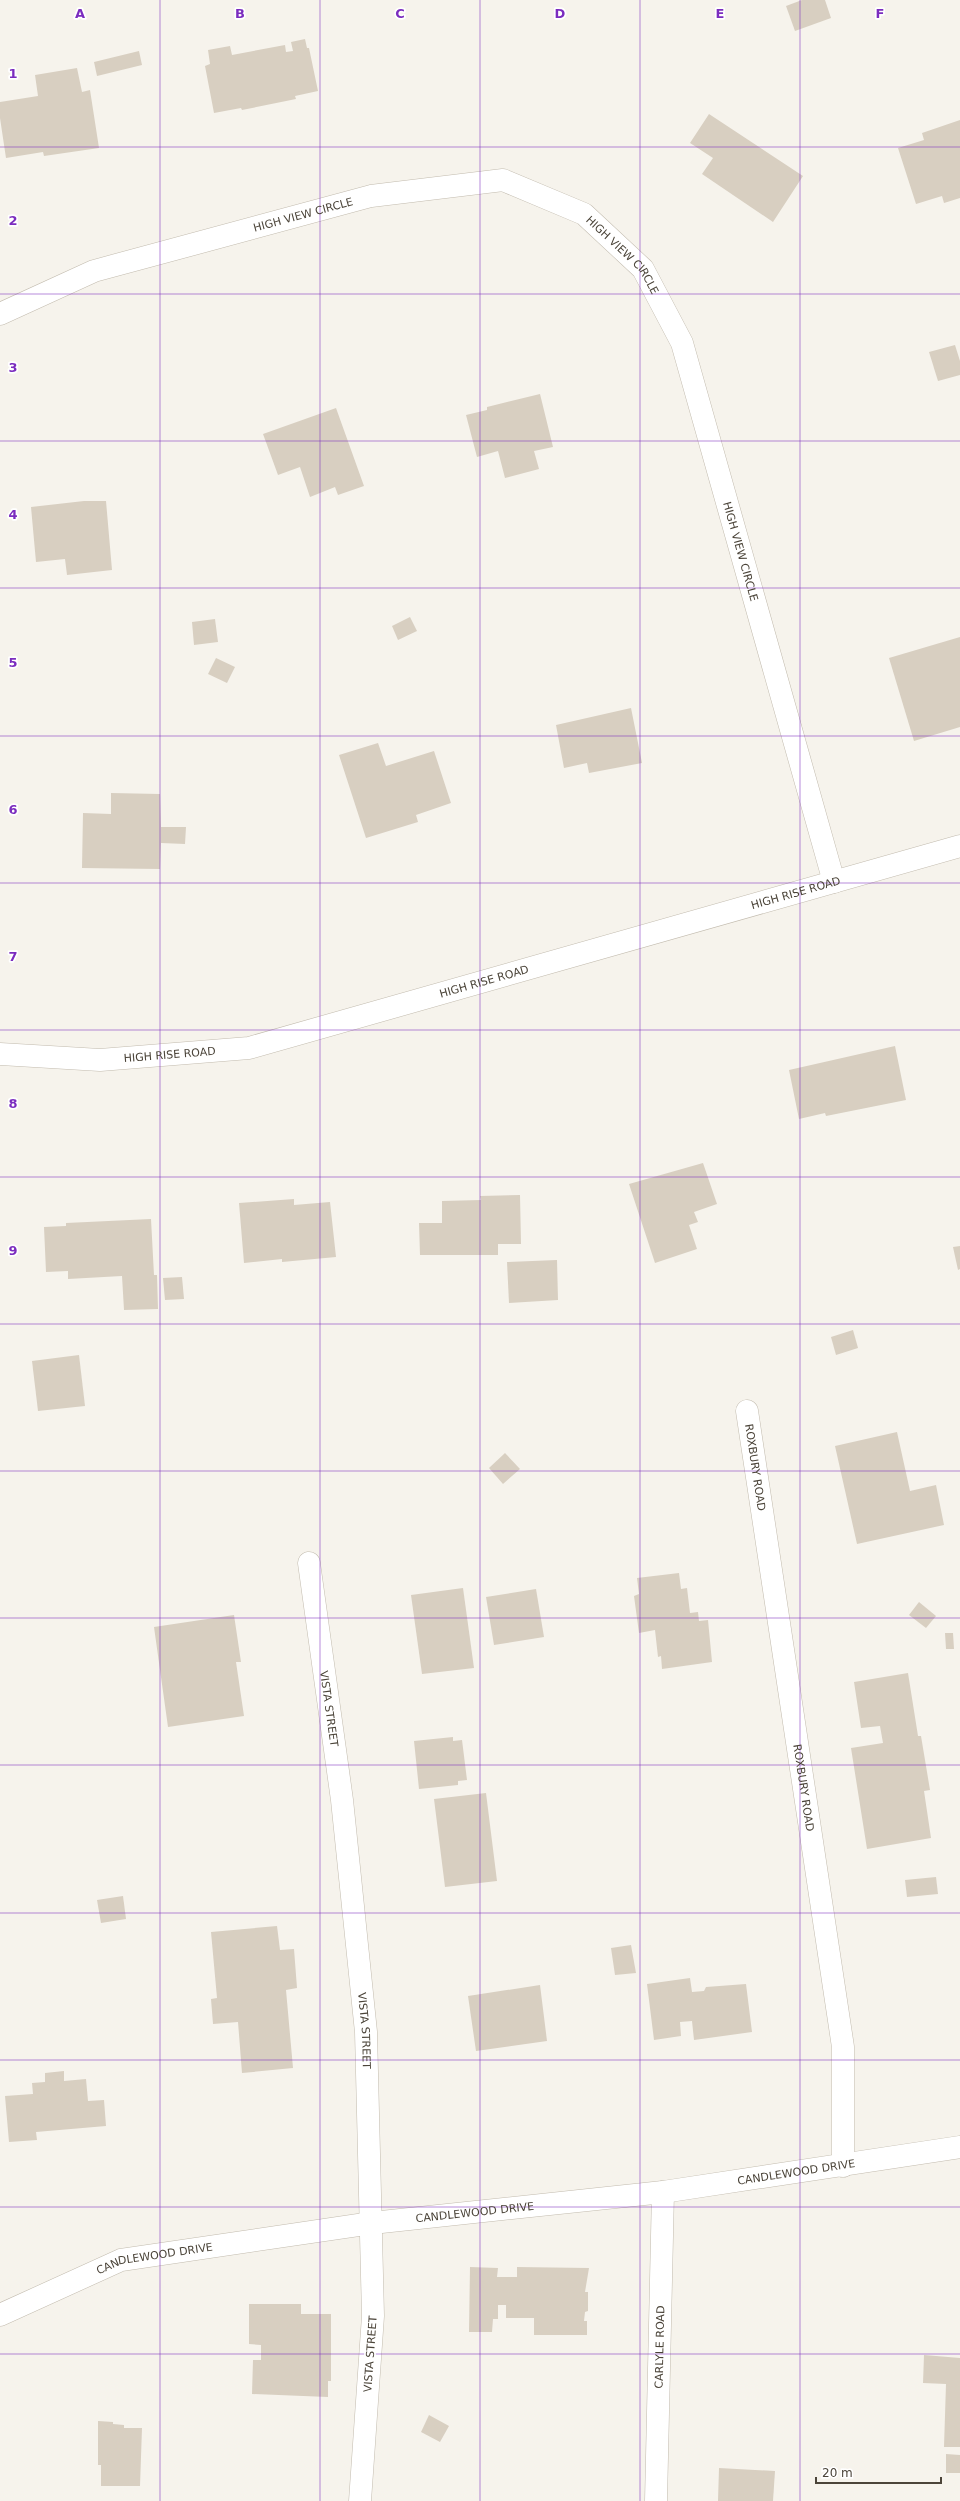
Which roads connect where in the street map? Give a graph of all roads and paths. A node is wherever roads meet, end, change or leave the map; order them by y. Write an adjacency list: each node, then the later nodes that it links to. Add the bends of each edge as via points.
1 (0, 314): 3 (street, HIGH VIEW CIRCLE, via 94,271 371,196 503,180 584,214 643,269 682,343)
2 (960, 846): 3 (street, HIGH RISE ROAD)
3 (834, 882): 4 (street, HIGH RISE ROAD, via 249,1048 100,1060)
4 (0, 1054)
5 (747, 1411): 8 (street, ROXBURY ROAD, via 843,2047)
6 (309, 1563): 10 (street, VISTA STREET, via 342,1800 365,2024)
7 (960, 2147): 8 (street, CANDLEWOOD DRIVE)
8 (843, 2166): 9 (street, CANDLEWOOD DRIVE)
9 (664, 2192): 10 (street, CANDLEWOOD DRIVE); 13 (street, CARLYLE ROAD)
10 (372, 2223): 11 (street, CANDLEWOOD DRIVE, via 121,2260); 12 (street, VISTA STREET, via 373,2316)
11 (0, 2315)
12 (360, 2501)
13 (656, 2501)

